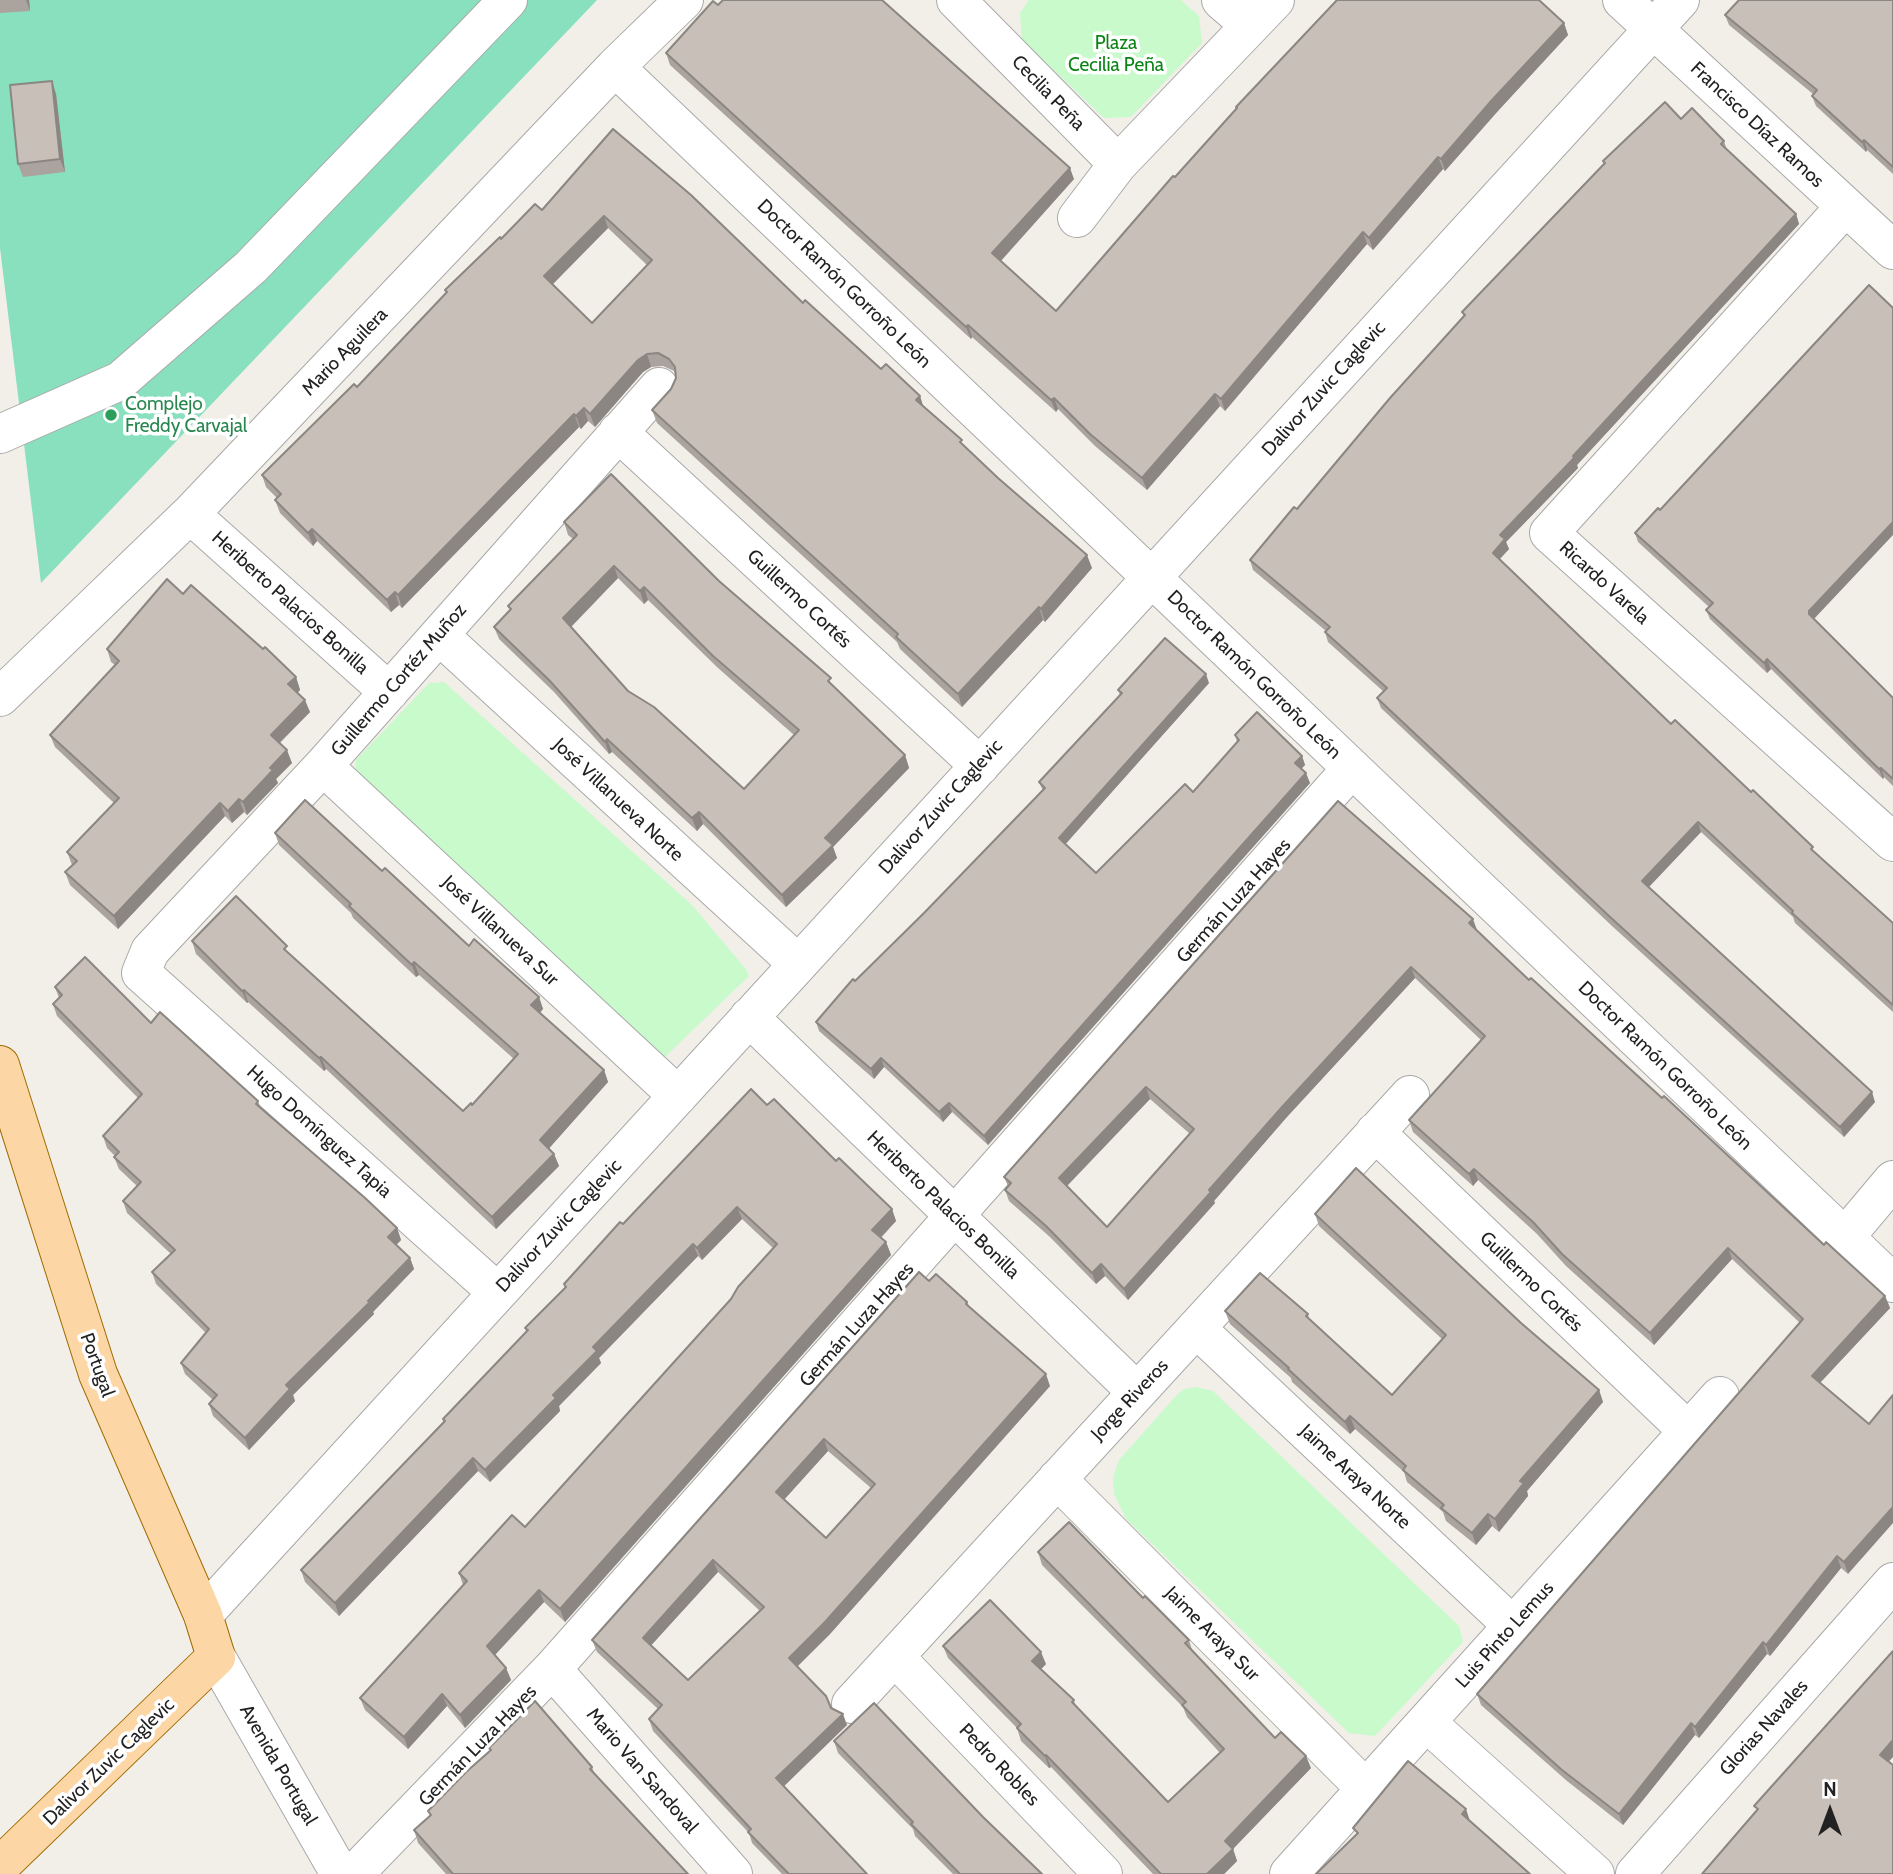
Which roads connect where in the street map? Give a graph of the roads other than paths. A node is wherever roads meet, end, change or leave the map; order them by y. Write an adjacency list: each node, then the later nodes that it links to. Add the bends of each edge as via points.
1 (508, 0): 16 (street, via 251,267 120,381)
2 (684, 0): 9 (street, Mario Aguilera)
3 (1221, 0): 7 (street)
4 (1622, 0): 8 (street, Francisco Díaz Ramos)
5 (1680, 0): 8 (street, Dalivor Zuvic Caglevic)
6 (977, 7): 10 (street, Cecilia Peña)
7 (1263, 13): 10 (street)
8 (1654, 29): 11 (street, Francisco Díaz Ramos); 18 (street, Dalivor Zuvic Caglevic)
9 (615, 67): 17 (street, Mario Aguilera); 18 (street, Doctor Ramón Gorroño León)
10 (1118, 164): 12 (street)
11 (1844, 207): 13 (street, Francisco Díaz Ramos); 25 (street, Ricardo Varela, via 1549,533)
12 (1077, 218)
13 (1893, 250)
14 (659, 387): 15 (street, Guillermo Cortéz Muñoz)
15 (618, 432): 19 (street, Guillermo Cortéz Muñoz); 23 (street, Guillermo Cortés)
16 (0, 434)
17 (190, 514): 20 (street, Heriberto Palacios Bonilla); 21 (street, Mario Aguilera)
18 (1152, 578): 23 (street, Dalivor Zuvic Caglevic); 24 (street, Doctor Ramón Gorroño León)
19 (439, 635): 20 (street, Guillermo Cortéz Muñoz); 26 (street, José Villanueva Norte)
20 (389, 692): 22 (street, Guillermo Cortéz Muñoz)
21 (0, 697)
22 (323, 766): 27 (street, Guillermo Cortéz Muñoz, via 150,951); 31 (street, José Villanueva Sur)
23 (980, 766): 26 (street, Dalivor Zuvic Caglevic)
24 (1352, 768): 34 (street, Germán Luza Hayes); 35 (street, Doctor Ramón Gorroño León)
25 (1893, 842)
26 (798, 964): 28 (street, Dalivor Zuvic Caglevic)
27 (141, 973): 37 (street, Hugo Domínguez Tapia)
28 (749, 1017): 31 (street, Dalivor Zuvic Caglevic); 34 (street, Heriberto Palacios Bonilla)
29 (0, 1065): 44 (main road, Portugal, via 98,1374)
30 (1410, 1095): 32 (street, Jorge Riveros)
31 (678, 1096): 37 (street, Dalivor Zuvic Caglevic)
32 (1375, 1132): 38 (street, Jorge Riveros); 41 (street, Guillermo Cortés)
33 (1893, 1180): 35 (street)
34 (954, 1216): 39 (street, Heriberto Palacios Bonilla); 48 (street, Germán Luza Hayes)
35 (1844, 1237): 36 (street, Doctor Ramón Gorroño León)
36 (1893, 1283)
37 (497, 1292): 44 (street, Dalivor Zuvic Caglevic)
38 (1196, 1328): 39 (street, Jorge Riveros); 45 (street, Jaime Araya Norte)
39 (1137, 1392): 42 (street, Jorge Riveros)
40 (1720, 1396): 41 (street, Luis Pinto Lemus)
41 (1688, 1431): 45 (street, Luis Pinto Lemus)
42 (1057, 1479): 47 (street, Jorge Riveros); 51 (street, Jaime Araya Sur)
43 (1893, 1582): 59 (street, Glorias Navales)
44 (203, 1615): 46 (main road, Portugal)
45 (1513, 1626): 50 (street, Luis Pinto Lemus)
46 (216, 1657): 52 (main road, Dalivor Zuvic Caglevic); 53 (street, Avenida Portugal)
47 (895, 1657): 49 (street, Jorge Riveros); 56 (street, Pedro Robles)
48 (552, 1669): 54 (street, Germán Luza Hayes); 55 (street, Mario Van Sandoval)
49 (851, 1704)
50 (1426, 1722): 51 (street, Luis Pinto Lemus); 58 (street)
51 (1366, 1789): 57 (street, Luis Pinto Lemus)
52 (0, 1866)
53 (340, 1874)
54 (354, 1874)
55 (733, 1874)
56 (1103, 1874)
57 (1289, 1874)
58 (1595, 1874)
59 (1635, 1874)

